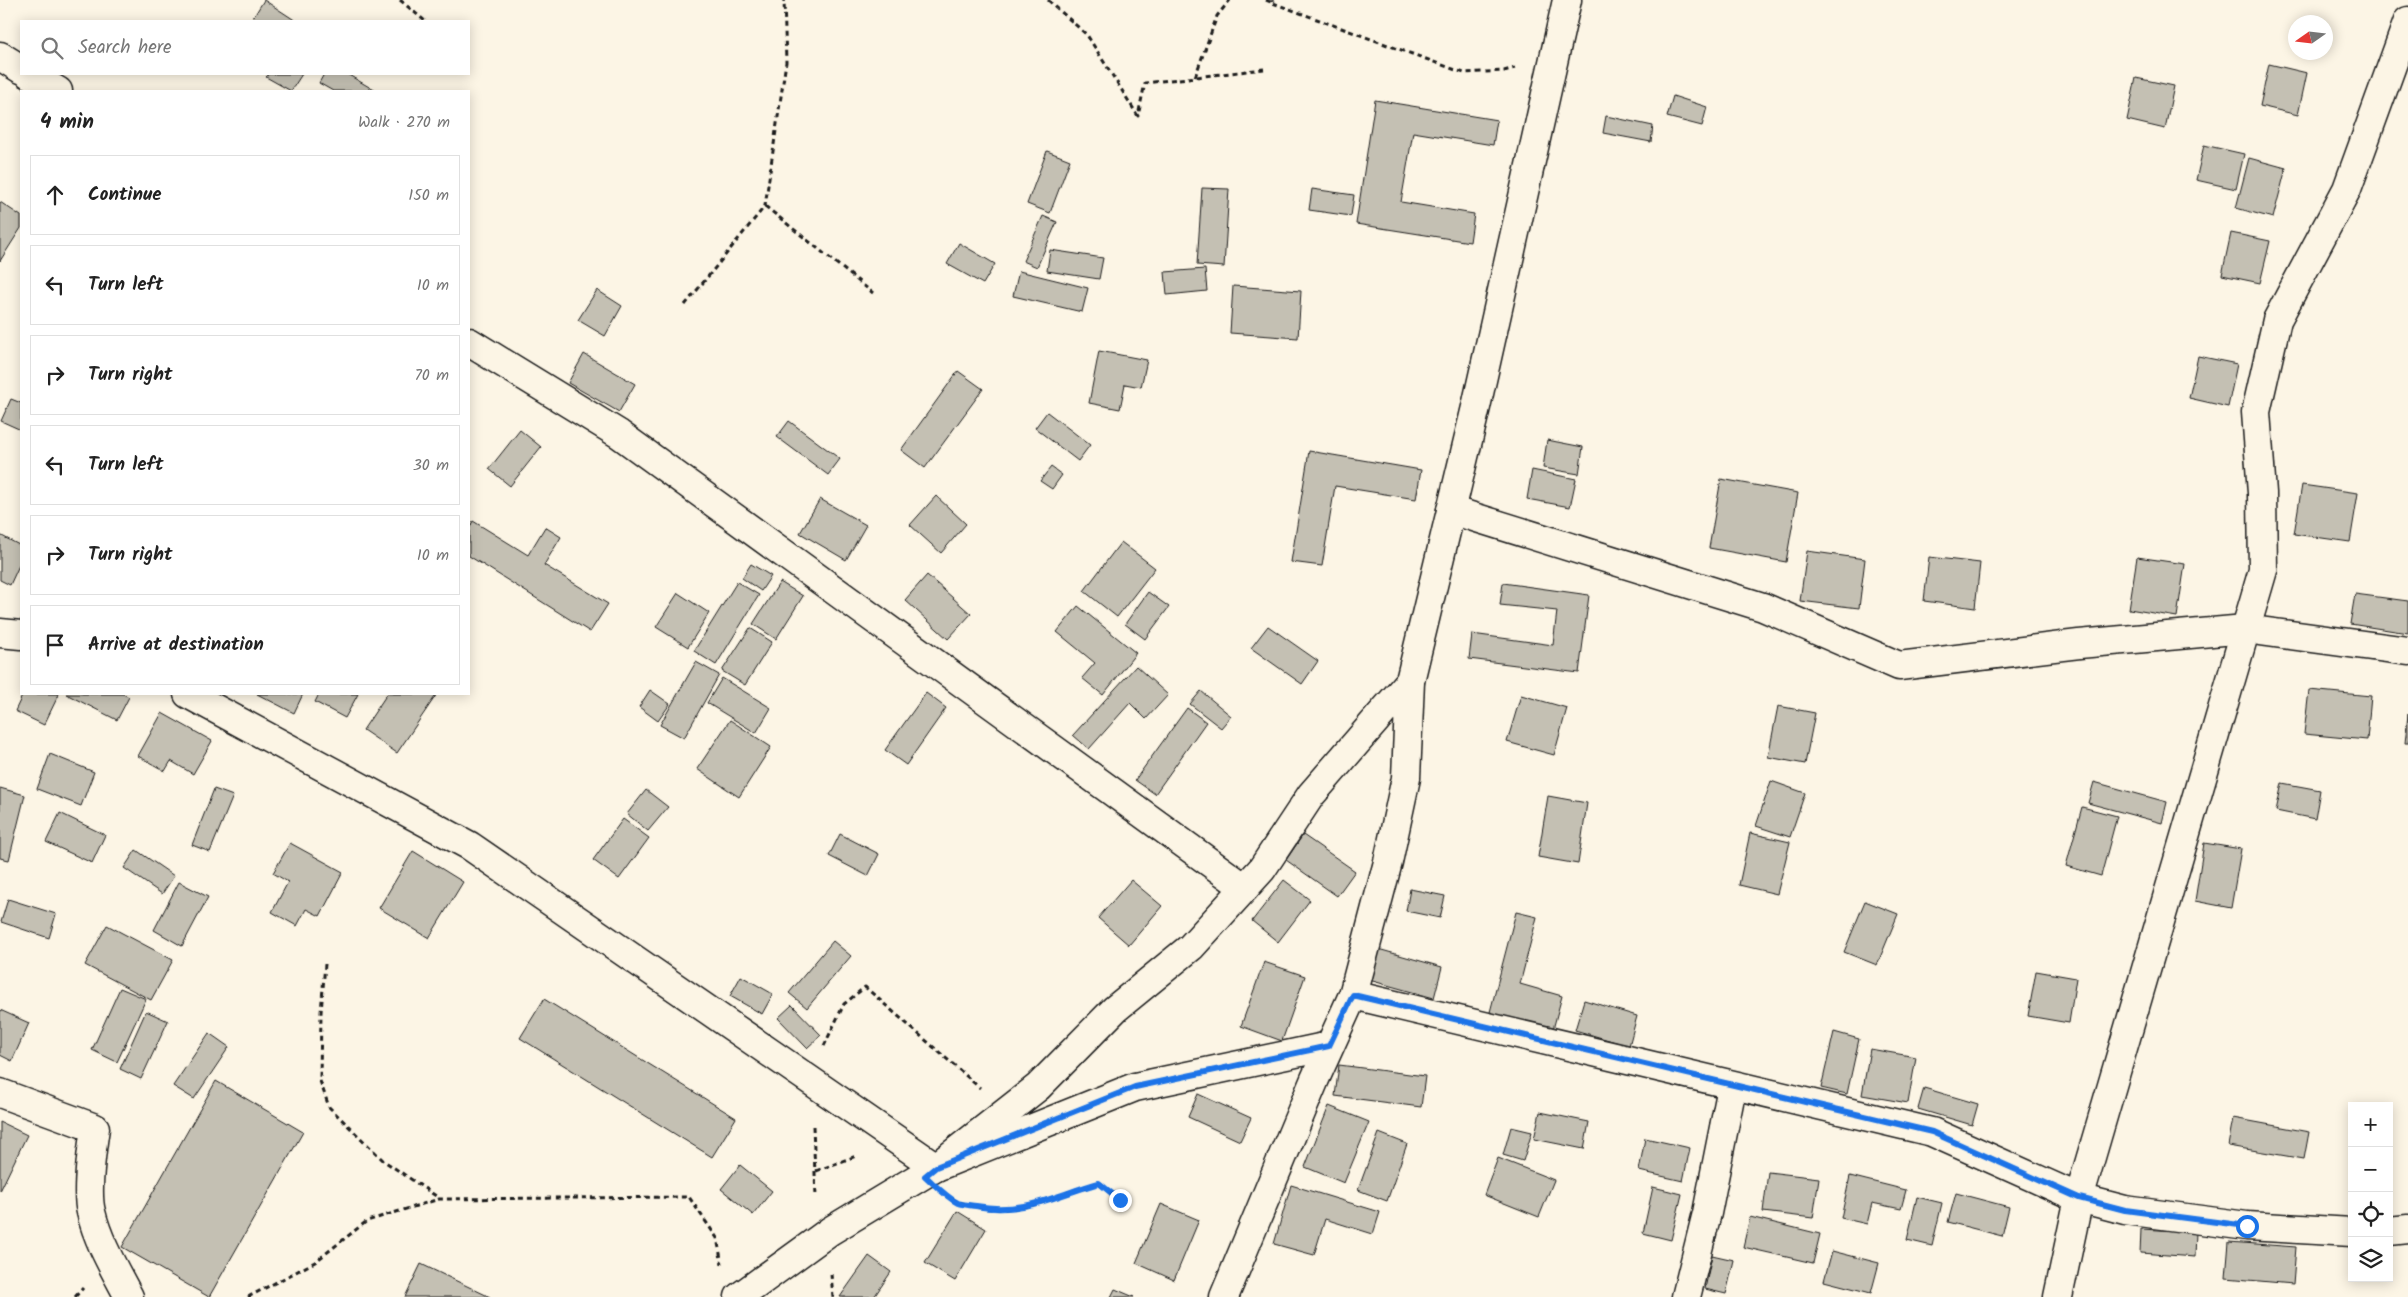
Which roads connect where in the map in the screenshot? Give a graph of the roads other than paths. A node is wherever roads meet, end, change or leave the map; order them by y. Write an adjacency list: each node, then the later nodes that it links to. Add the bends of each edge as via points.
1 (1567, 0): 10 (street)
2 (2404, 0): 3 (street)
3 (2408, 13)
4 (2408, 22): 11 (street, via 2347,190 2277,320 2256,412 2263,570)
5 (0, 56): 6 (street)
6 (20, 68)
7 (31, 75): 8 (street)
8 (56, 90)
9 (470, 343): 17 (street, via 619,434)
10 (1451, 510): 11 (street, via 1763,606 1899,666 2080,644); 15 (street)
11 (2245, 629): 14 (street); 23 (street)
12 (0, 633): 13 (street)
13 (20, 635)
14 (2408, 651)
15 (1410, 681): 17 (street, via 1310,795 1262,870); 18 (street, via 1406,778)
16 (190, 695): 22 (street, via 470,846)
17 (1245, 888): 22 (street, via 1191,947 1115,1009 1038,1086)
18 (1353, 995): 19 (street); 20 (street)
19 (1329, 1046): 22 (street, via 1135,1087); 29 (street)
20 (1732, 1087): 23 (street, via 1932,1132); 30 (street, via 1707,1213)
21 (0, 1093): 27 (street, via 94,1128 90,1211)
22 (931, 1172): 28 (street, via 830,1231)
23 (2079, 1198): 26 (street, via 2125,1210 2247,1226); 31 (street)
24 (2408, 1229): 25 (street)
25 (2393, 1231)
26 (2348, 1232)
27 (128, 1297)
28 (739, 1297)
29 (1224, 1297)
30 (1686, 1297)
31 (2058, 1297)

